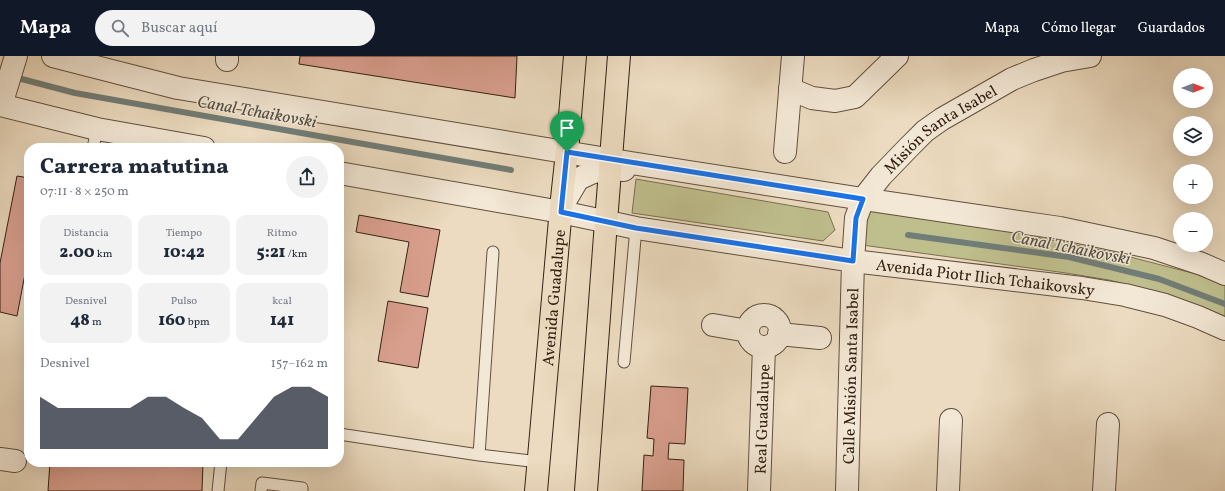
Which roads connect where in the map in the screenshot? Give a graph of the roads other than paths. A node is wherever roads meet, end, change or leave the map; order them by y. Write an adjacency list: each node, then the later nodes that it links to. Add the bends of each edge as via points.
1 (53, 56): 12 (street, via 178,88)
2 (574, 56): 12 (main road, Avenida Guadalupe)
3 (619, 56): 14 (main road)
4 (793, 56): 8 (street)
5 (897, 56): 8 (street, via 855,96 835,100 812,98)
6 (1090, 56): 16 (street, Misión Santa Isabel, via 1060,61 1012,79 942,119 908,148)
7 (15, 59): 9 (street)
8 (790, 89): 13 (street)
9 (2, 99): 10 (street)
10 (95, 138): 11 (street)
11 (150, 143)
12 (567, 152): 14 (street); 17 (main road, Avenida Guadalupe)
13 (785, 152)
14 (611, 164): 16 (street, via 683,171); 17 (street, via 578,179); 18 (main road)
15 (344, 174): 17 (street, Avenida Piotr Ilich Tchaikovsky)
16 (863, 199): 21 (street, Misión Santa Isabel, via 856,218); 22 (street, via 1060,228 1154,248)
17 (561, 210): 18 (street, Avenida Piotr Ilich Tchaikovsky); 33 (main road, Avenida Guadalupe)
18 (606, 222): 19 (street, Avenida Piotr Ilich Tchaikovsky); 39 (main road)
19 (636, 228): 21 (street, Avenida Piotr Ilich Tchaikovsky); 28 (lane)
20 (493, 252): 32 (lane)
21 (853, 261): 24 (street, Avenida Piotr Ilich Tchaikovsky, via 1125,295 1164,305); 41 (street, Calle Misión Santa Isabel)
22 (1225, 274)
23 (713, 325): 25 (street)
24 (1225, 329)
25 (748, 331): 27 (street, Real Guadalupe, via 751,341 759,346); 27 (street, Real Guadalupe, via 755,317 771,316 780,329)
26 (820, 338): 27 (street)
27 (772, 341): 40 (street, Real Guadalupe)
28 (624, 362)
29 (951, 420): 42 (street)
30 (1108, 424): 43 (street)
31 (344, 435): 32 (lane)
32 (479, 455): 33 (lane)
33 (539, 462): 38 (main road, Avenida Guadalupe)
34 (220, 467): 35 (lane)
35 (218, 491)
36 (261, 491): 37 (lane, via 262,483 302,488)
37 (302, 491)
38 (536, 491)
39 (586, 491)
40 (759, 491)
41 (847, 491)
42 (948, 491)
43 (1104, 491)

